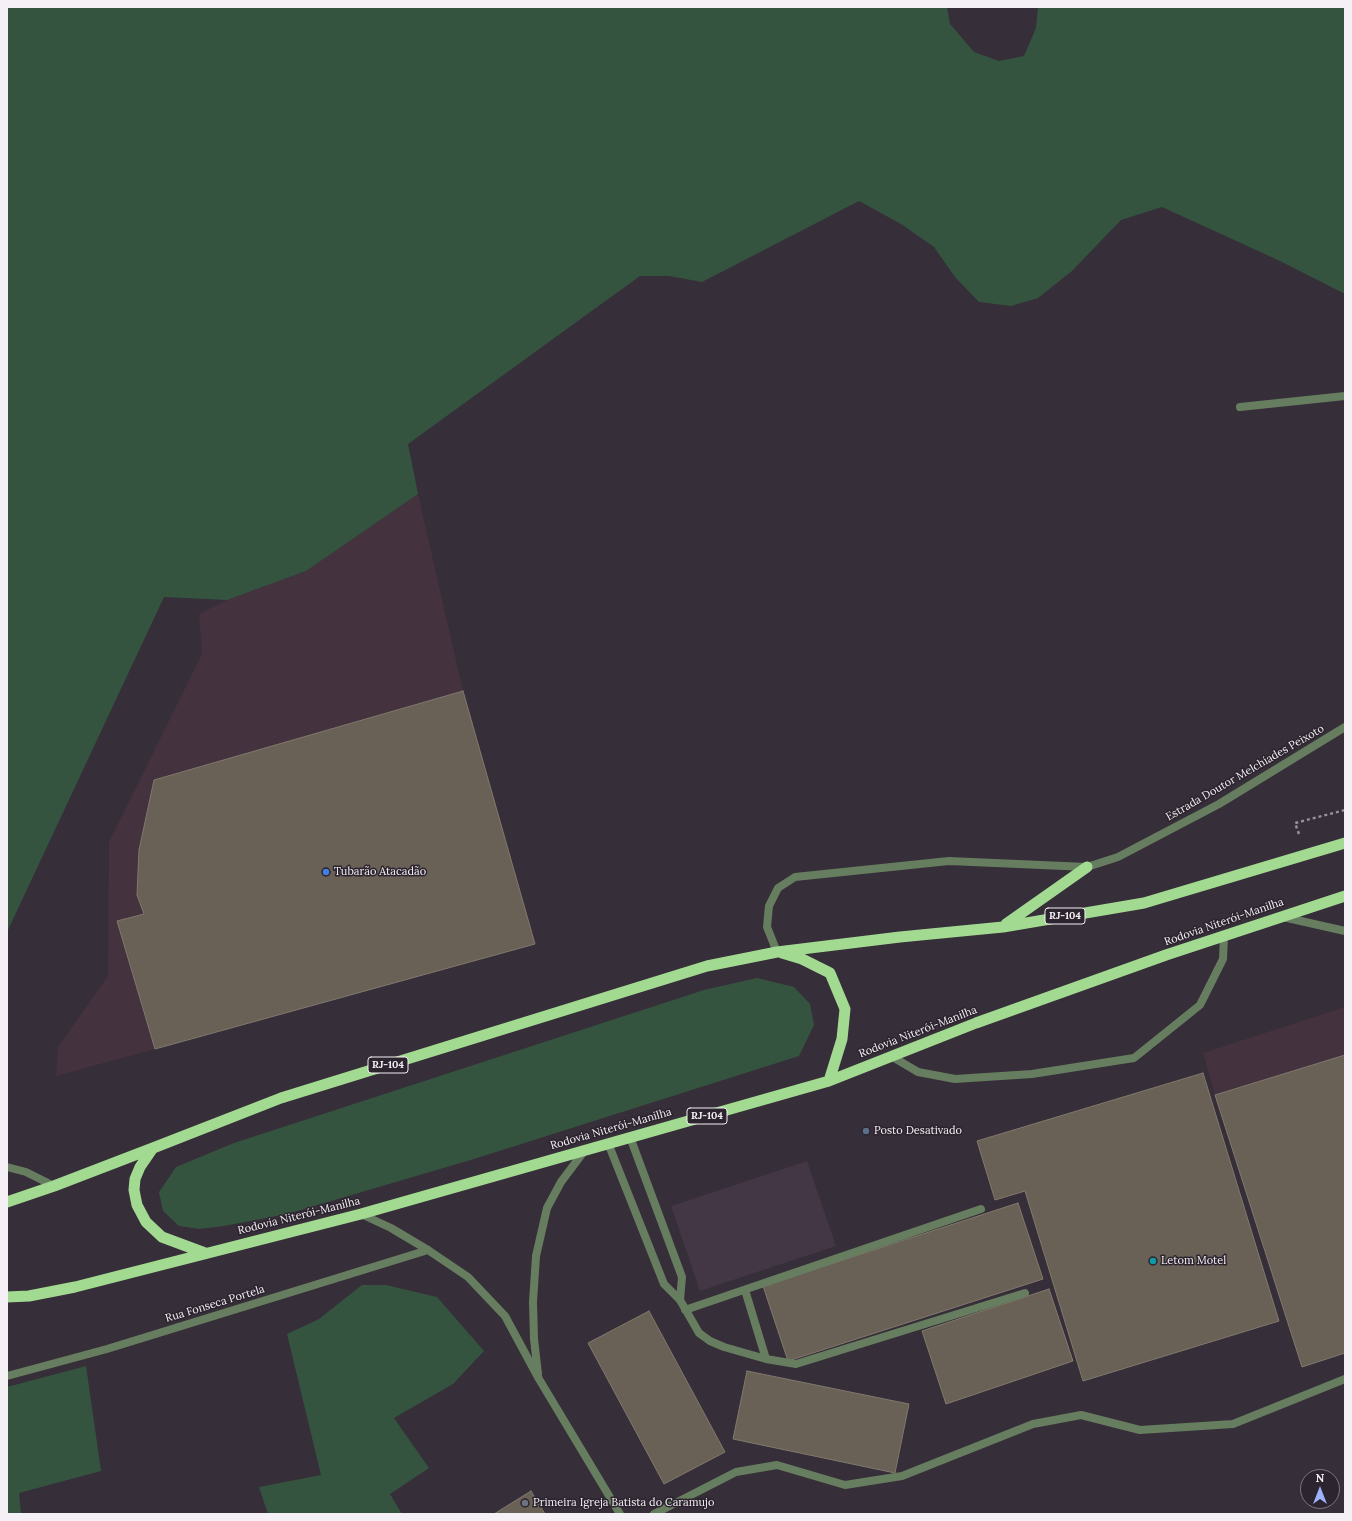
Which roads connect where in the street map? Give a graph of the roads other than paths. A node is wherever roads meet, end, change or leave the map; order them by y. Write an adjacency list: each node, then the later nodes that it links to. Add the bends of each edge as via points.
1 (1345, 396): 2 (street)
2 (1240, 407)
3 (1345, 727): 5 (street, Estrada Doutor Melchíades Peixoto, via 1219,804 1118,857)
4 (1345, 843): 8 (highway, RJ-104, via 1144,903)
5 (1087, 867): 8 (highway); 11 (street, Estrada Doutor Melchíades Peixoto, via 949,862 795,877 778,888 769,906 767,926)
6 (1345, 896): 7 (highway, Rodovia Niterói-Manilha / RJ-104)
7 (1282, 916): 9 (street); 10 (highway, Rodovia Niterói-Manilha / RJ-104)
8 (1003, 926): 11 (highway, RJ-104)
9 (1345, 931)
10 (1224, 936): 12 (highway, Rodovia Niterói-Manilha / RJ-104, via 976,1023); 12 (street, via 1223,958 1200,1005 1134,1058 1032,1074 956,1079 918,1072)
11 (777, 952): 13 (highway, via 802,959 830,973 845,1009 842,1039); 16 (highway, RJ-104, via 707,966 288,1095)
12 (891, 1056): 13 (highway, Rodovia Niterói-Manilha / RJ-104)
13 (829, 1081): 14 (highway, Rodovia Niterói-Manilha / RJ-104)
14 (630, 1137): 15 (highway, Rodovia Niterói-Manilha / RJ-104); 28 (street, via 682,1277)
15 (608, 1144): 17 (highway, Rodovia Niterói-Manilha / RJ-104); 28 (street, via 664,1284)
16 (153, 1148): 19 (highway, RJ-104); 24 (highway, via 135,1179 137,1205 146,1222 162,1238)
17 (585, 1150): 22 (highway, Rodovia Niterói-Manilha / RJ-104); 32 (street, via 561,1182 547,1208 536,1256 533,1302)
18 (7, 1167): 19 (street, via 26,1172)
19 (54, 1186): 20 (highway, RJ-104)
20 (7, 1202)
21 (981, 1208): 25 (street)
22 (361, 1214): 23 (street); 24 (highway, Rodovia Niterói-Manilha / RJ-104)
23 (428, 1250): 31 (street, Rua Fonseca Portela, via 107,1349); 32 (street, via 468,1277 505,1316)
24 (206, 1253): 27 (highway, Rodovia Niterói-Manilha / RJ-104, via 75,1287 29,1296)
25 (745, 1290): 29 (street); 30 (street)
26 (1025, 1293): 30 (street, via 796,1364)
27 (7, 1297)
28 (680, 1300): 29 (street)
29 (685, 1310): 30 (street, via 699,1332 710,1341)
30 (766, 1359)
31 (7, 1376)
32 (539, 1379): 34 (street)
33 (1345, 1379): 35 (street, via 1233,1424 1140,1430 1081,1415 1033,1424 902,1476 845,1485 777,1465 736,1472)
34 (620, 1514)
35 (654, 1514)

